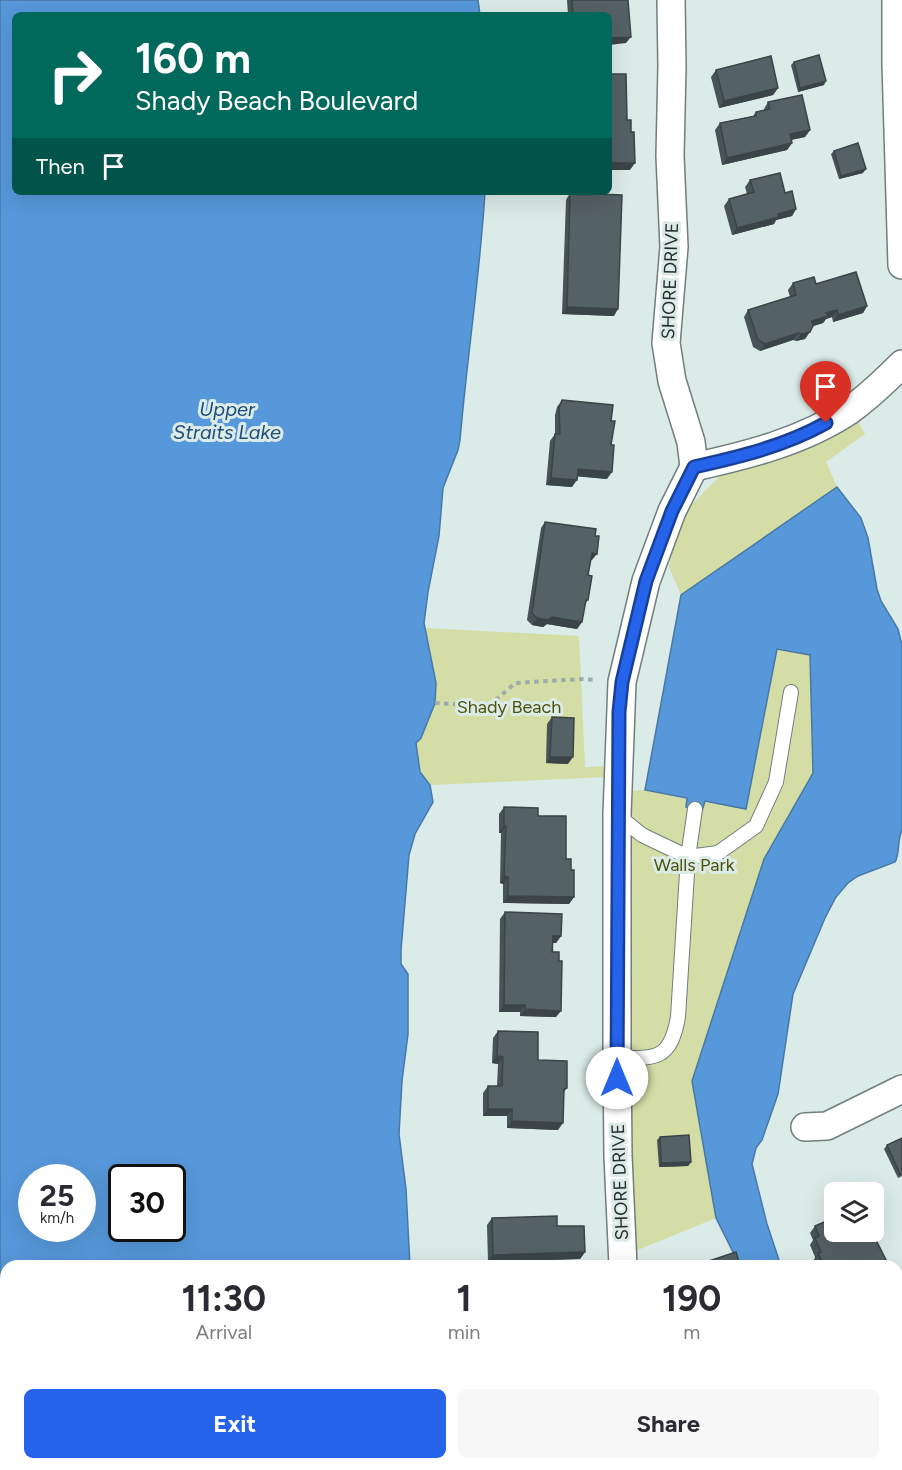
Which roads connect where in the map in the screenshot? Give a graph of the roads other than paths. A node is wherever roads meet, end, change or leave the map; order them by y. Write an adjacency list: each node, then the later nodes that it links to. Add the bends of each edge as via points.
1 (671, 0): 5 (street, SHORE DRIVE, via 674,247 666,343)
2 (896, 0): 3 (street)
3 (902, 265)
4 (902, 364): 5 (street, via 851,409 813,430 746,456)
5 (694, 467): 8 (street, SHORE DRIVE, via 672,511 646,581 622,682)
6 (791, 692): 9 (lane, via 776,782 756,826 718,853)
7 (695, 809): 9 (lane)
8 (617, 815): 9 (lane, via 642,835); 10 (street, SHORE DRIVE)
9 (688, 856): 10 (lane, via 675,1035 667,1049 652,1058)
10 (616, 1058): 13 (street, SHORE DRIVE)
11 (902, 1089): 12 (street, via 827,1126)
12 (806, 1127)
13 (623, 1260)

